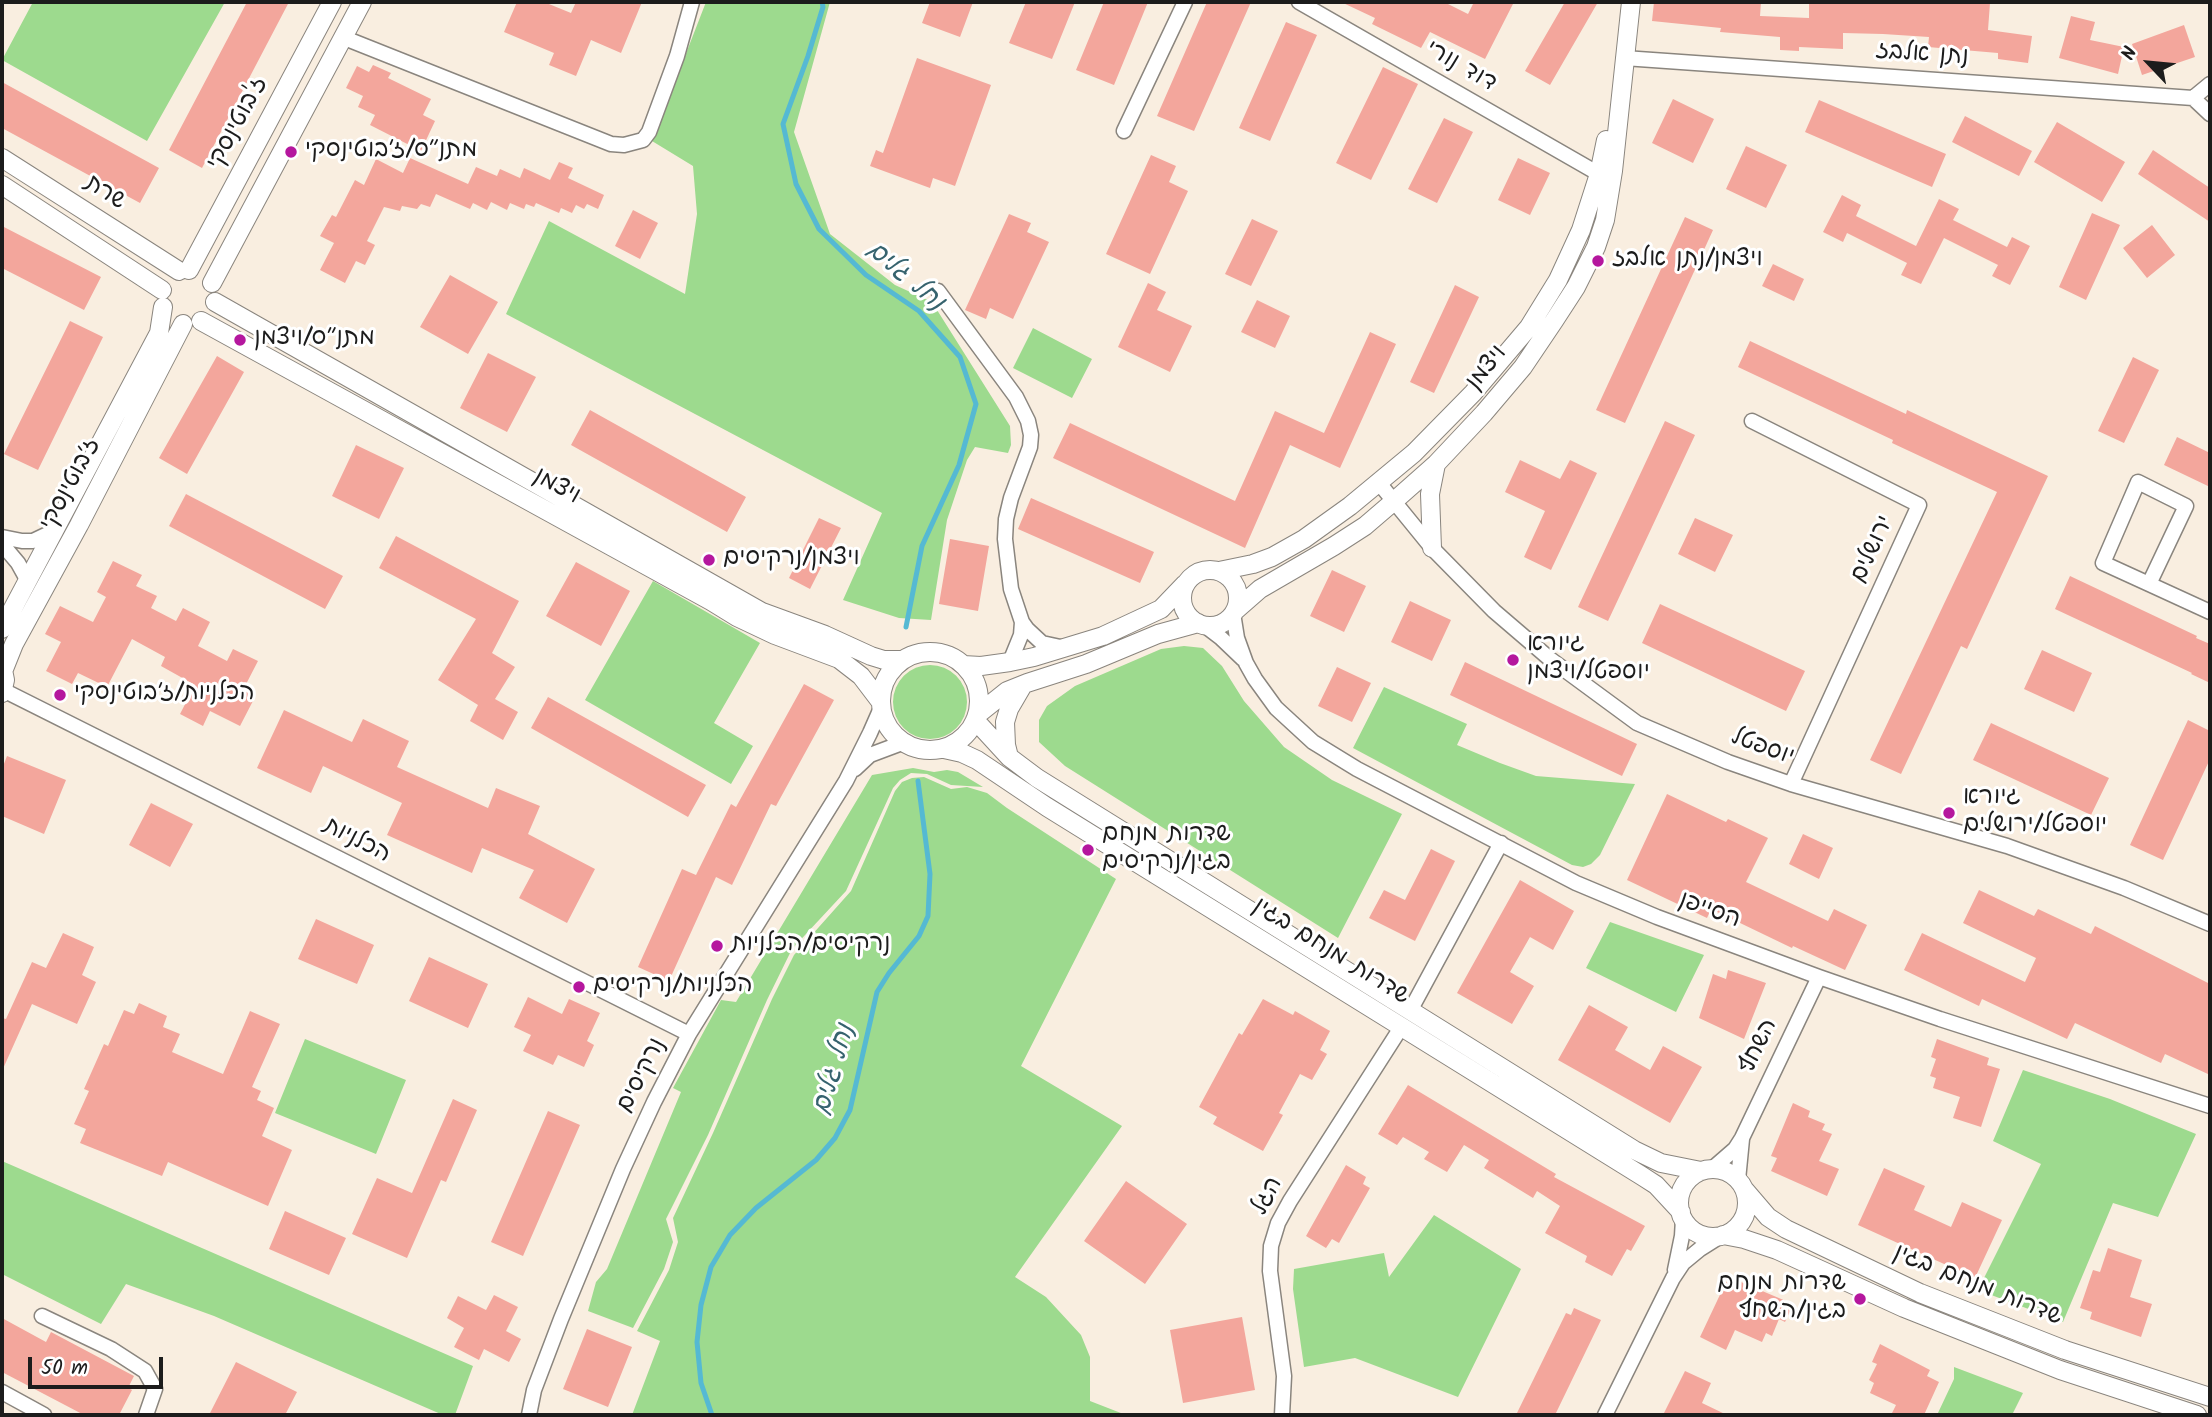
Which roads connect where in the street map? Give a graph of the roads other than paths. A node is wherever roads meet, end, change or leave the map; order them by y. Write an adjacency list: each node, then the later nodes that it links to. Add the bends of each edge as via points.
1 (332, 2): 16 (street, ז'בוטינסקי)
2 (362, 2): 7 (street)
3 (692, 2): 7 (street, via 649,132 643,140 624,145 611,144)
4 (1185, 2): 12 (street)
5 (1299, 2): 14 (street, דוד נורי)
6 (1631, 2): 8 (street, ויצמן)
7 (342, 37): 17 (street)
8 (1624, 58): 10 (street, נתן אלבז); 14 (street, ויצמן); 23 (street, ויצמן, via 1613,171 1596,247 1523,367)
9 (2210, 84): 10 (street)
10 (2193, 98): 11 (street)
11 (2210, 114)
12 (1124, 131)
13 (2, 158): 16 (street, שרת)
14 (1599, 174): 24 (street, ויצמן, via 1576,243 1529,327 1473,393)
15 (2, 186): 19 (street, שרת)
16 (184, 270): 17 (street, via 206,276); 19 (street, via 165,282)
17 (212, 283): 20 (street)
18 (938, 291): 36 (street, via 1016,397 1028,421 1030,447 1011,498 1005,538 1011,589)
19 (162, 299): 21 (street, via 168,315); 26 (street, ז׳בוטינסקי, via 159,333)
20 (215, 302): 21 (street, via 212,310); 40 (street, ויצמן, via 762,612 871,656)
21 (192, 323): 44 (street, ז׳בוטינסקי); 47 (street, ויצמן, via 737,617 839,659 861,676)
22 (1752, 421): 53 (street, ירושלים, via 1919,505)
23 (1436, 464): 25 (street, ויצמן); 29 (street, via 1430,494)
24 (1379, 483): 25 (street, יוספטל); 30 (street, ויצמן, via 1287,550)
25 (1393, 502): 29 (street, יוספטל); 34 (street, ויצמן)
26 (54, 531): 27 (street, via 33,541); 31 (street, ז׳בוטינסקי)
27 (2, 537)
28 (2, 544): 31 (street)
29 (1432, 548): 53 (street, יוספטל, via 1550,659 1637,723)
30 (1219, 571): 32 (street, via 1200,572); 34 (street, via 1236,587)
31 (28, 581): 38 (street, ז׳בוטינסקי)
32 (1185, 584): 37 (street, via 1182,603 1190,618); 39 (street, via 1148,617)
33 (2149, 584): 33 (street, via 2186,506 2138,482 2103,563); 35 (street)
34 (1234, 611): 37 (street, via 1224,623); 42 (street, הסייפן)
35 (2210, 612)
36 (1022, 622): 39 (street, via 1042,643); 41 (street)
37 (1201, 624): 42 (street, הסייפן); 45 (street, via 1158,634)
38 (2, 629)
39 (1065, 648): 41 (street)
40 (903, 660): 43 (street, via 934,652); 47 (street, via 883,685)
41 (1010, 662): 43 (street)
42 (1246, 663): 54 (street, הסייפן, via 1276,708 1313,742)
43 (964, 665): 48 (street, via 979,693)
44 (3, 667): 46 (street, ז׳בוטינסקי)
45 (1023, 684): 48 (street, via 1007,691); 51 (street, via 1005,722)
46 (3, 692): 58 (street, הכלניות)
47 (881, 705): 49 (street, via 891,732); 52 (street, נרקיסים)
48 (976, 718): 50 (street, via 963,738); 51 (street, שדרות מנחם בגין)
49 (902, 743): 50 (street, via 918,750); 52 (street, נרקיסים, via 870,755)
50 (944, 749): 57 (street, שדרות מנחם בגין, via 977,760 1047,807)
51 (1009, 757): 57 (street, שדרות מנחם בגין)
52 (846, 780): 58 (street, נרקיסים)
53 (1791, 784): 55 (street, יוספטל, via 2007,846)
54 (1501, 843): 56 (street, הסייפן, via 1576,883); 57 (street, הגל)
55 (2210, 924)
56 (1819, 977): 59 (street, הסייפן); 60 (street, השחף)
57 (1406, 1018): 61 (street, שדרות מנחם בגין, via 1634,1150 1661,1163); 63 (street, שדרות מנחם בגין, via 1656,1185); 72 (street, הגל, via 1278,1223 1270,1271 1284,1376)
58 (689, 1034): 71 (street, נרקיסים, via 618,1181 544,1361)
59 (2210, 1106)
60 (1742, 1138): 61 (street, השחף); 62 (street, השחף)
61 (1707, 1170): 62 (street, via 1724,1170); 63 (street, via 1684,1186)
62 (1741, 1184): 64 (street, via 1747,1207 1744,1217); 68 (street, שדרות מנחם בגין, via 1768,1217 1786,1229 1920,1293 2053,1345)
63 (1682, 1215): 64 (street, via 1698,1234); 65 (street)
64 (1721, 1236): 65 (street, via 1684,1263); 74 (street, שדרות מנחם בגין, via 1777,1250 1904,1308 2060,1370)
65 (1673, 1278): 73 (street)
66 (42, 1316): 70 (street, via 145,1371 155,1389)
67 (2, 1391): 69 (street)
68 (2210, 1397)
69 (44, 1415)
70 (146, 1415)
71 (529, 1415)
72 (1282, 1415)
73 (1605, 1415)
74 (2197, 1415)

